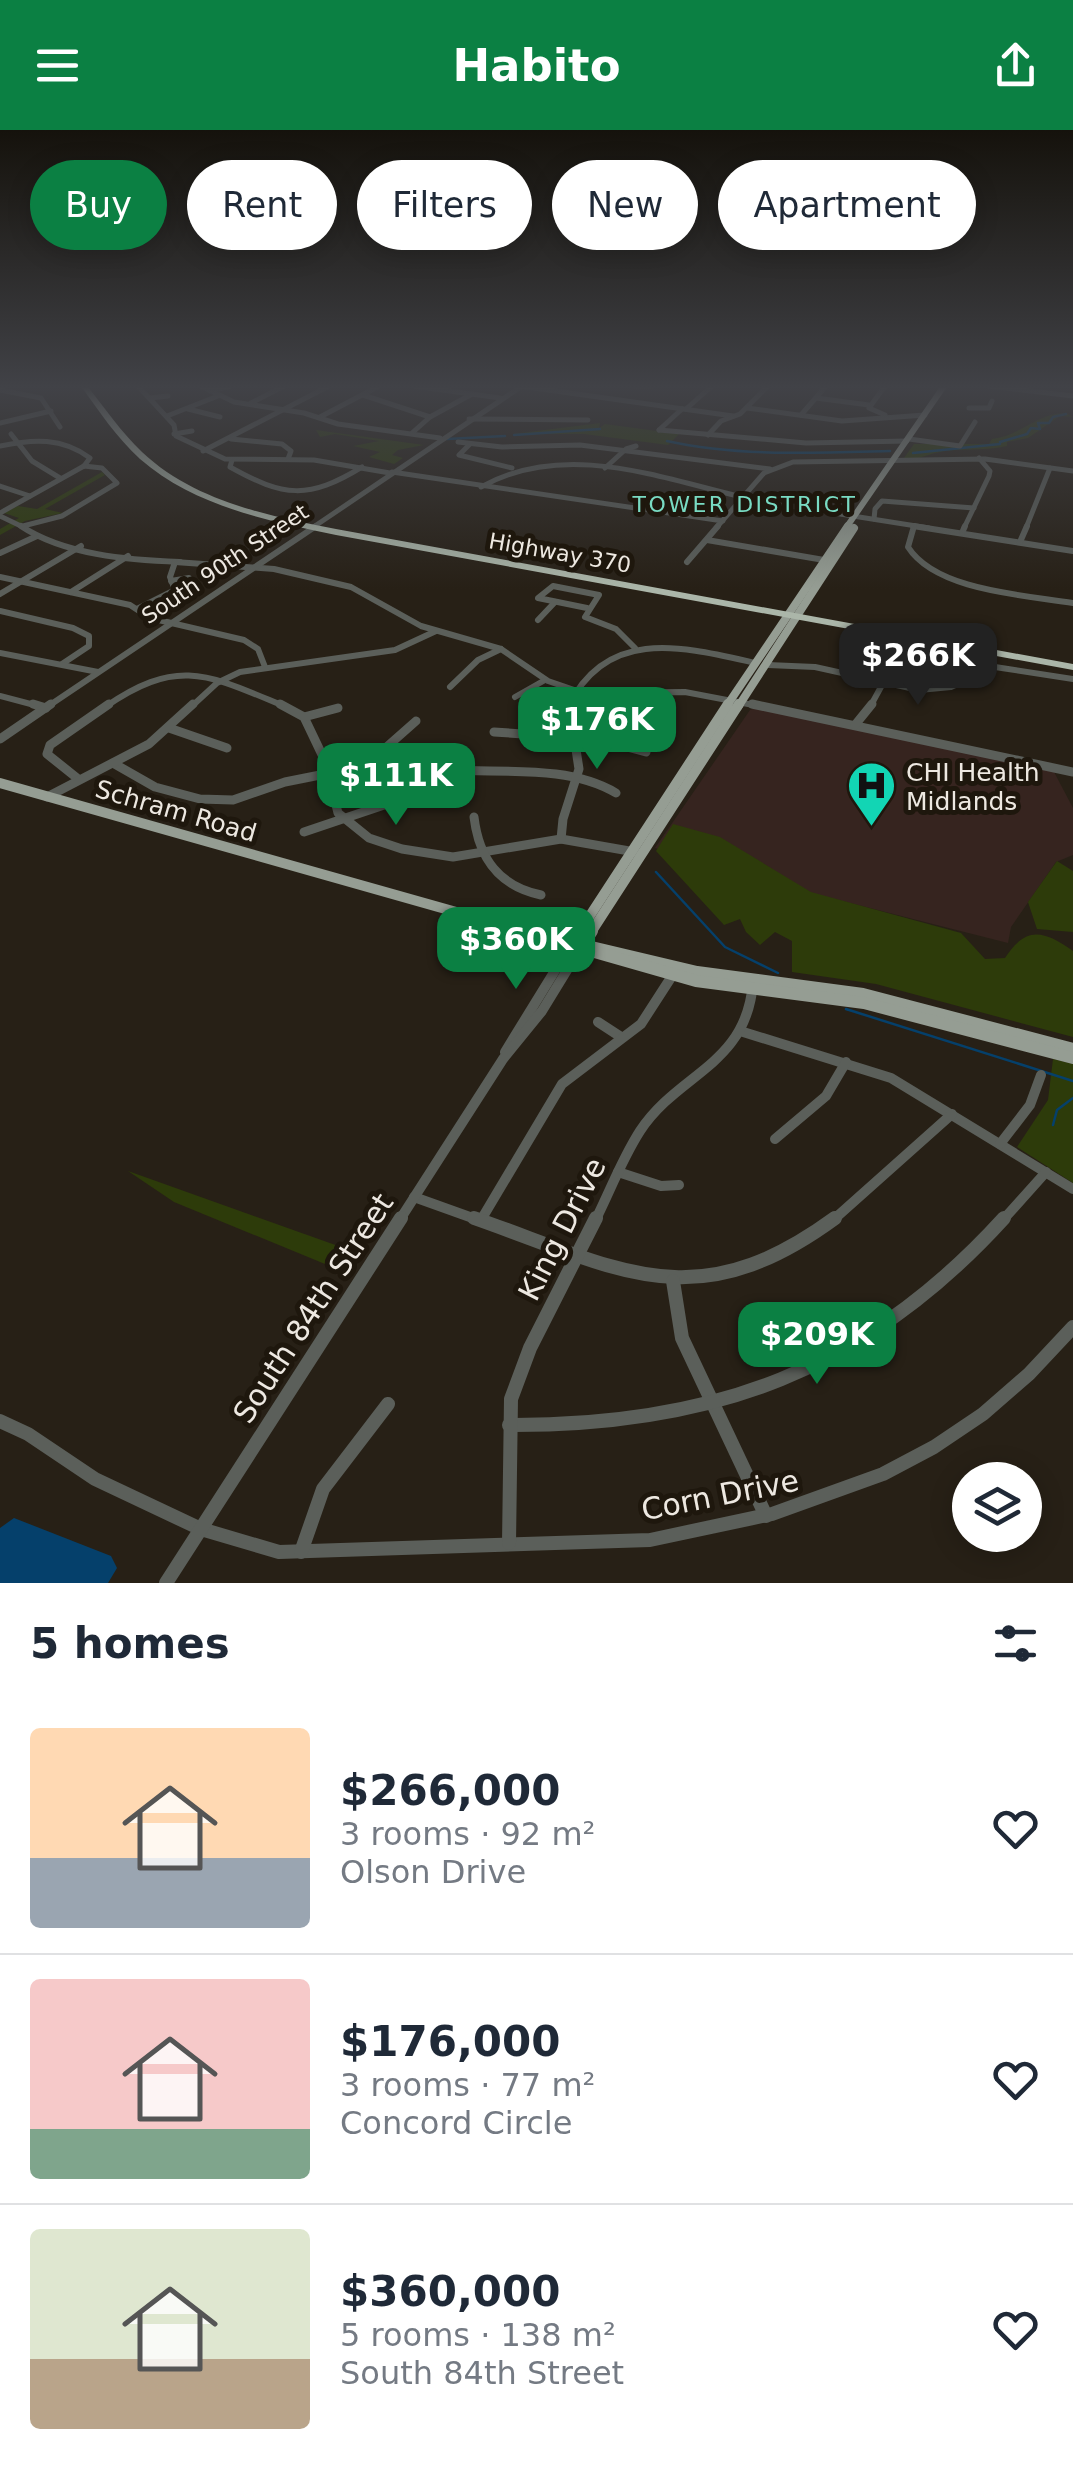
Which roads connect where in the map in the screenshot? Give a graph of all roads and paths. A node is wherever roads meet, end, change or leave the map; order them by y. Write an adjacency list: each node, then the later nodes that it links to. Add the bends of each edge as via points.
1 (27, 454): 28 (street)
2 (85, 454): 18 (street, via 90,458)
3 (143, 454): 41 (highway, via 222,502)
4 (153, 454): 41 (highway, Highway 370, via 227,497)
5 (211, 454): 14 (street)
6 (290, 454): 13 (street)
7 (418, 454): 27 (street, South 90th Street)
8 (460, 454): 23 (street)
9 (621, 454): 20 (street)
10 (647, 454): 24 (street)
11 (898, 454): 16 (main road)
12 (980, 458): 17 (street); 21 (street); 36 (street, via 990,471)
13 (288, 459): 14 (street); 15 (street)
14 (232, 460): 19 (street, via 230,467 261,484 316,495)
15 (314, 460): 19 (street); 22 (street)
16 (894, 460): 17 (street); 24 (street, via 808,461); 38 (main road)
17 (934, 460): 25 (street)
18 (84, 466): 28 (street); 42 (street, via 102,468 117,483 62,516)
19 (362, 467): 27 (street)
20 (606, 468): 23 (street, via 562,462); 32 (street)
21 (1050, 468): 26 (street); 47 (street)
22 (306, 469)
23 (512, 469): 30 (street)
24 (770, 469): 32 (street)
25 (938, 469)
26 (1073, 471)
27 (392, 472): 30 (street); 41 (street, South 90th Street)
28 (62, 478): 31 (street)
29 (0, 486): 31 (street)
30 (481, 487): 40 (street)
31 (30, 496): 37 (street)
32 (742, 498): 33 (street); 40 (street)
33 (764, 502): 34 (street); 35 (street)
34 (804, 506): 35 (street); 38 (street)
35 (791, 507): 38 (street)
36 (974, 508): 39 (street, via 885,501); 44 (street)
37 (0, 514): 42 (street)
38 (858, 517): 39 (street); 52 (main road); 67 (main road)
39 (874, 519): 43 (street)
40 (723, 521): 46 (street)
41 (313, 525): 55 (street, South 90th Street); 67 (highway, Highway 370); 67 (highway, Highway 370)
42 (24, 526): 45 (street)
43 (914, 526): 44 (street); 63 (street, via 909,550 935,572)
44 (962, 533): 47 (street)
45 (36, 536): 48 (street); 50 (street)
46 (707, 540): 52 (street); 54 (street)
47 (1020, 542): 49 (street)
48 (81, 546): 51 (street); 59 (street)
49 (1073, 551)
50 (0, 553)
51 (128, 556): 53 (street); 60 (street)
52 (824, 560): 67 (main road)
53 (175, 562): 55 (street); 58 (street)
54 (687, 562)
55 (252, 567): 69 (street, South 90th Street); 70 (street, via 355,588)
56 (0, 577): 59 (street)
57 (189, 578): 58 (street)
58 (172, 580): 65 (street, via 171,593)
59 (22, 582): 60 (street); 61 (street)
60 (70, 592): 65 (street)
61 (0, 594)
62 (555, 602): 64 (street); 64 (street, via 538,598 553,586 600,595); 68 (street)
63 (1073, 602)
64 (587, 608): 72 (street, via 585,617 616,629)
65 (137, 609): 69 (street)
66 (0, 611): 77 (street, via 90,636 90,646)
67 (795, 613): 71 (main road); 78 (highway, Highway 370); 78 (highway, Highway 370); 79 (main road)
68 (538, 620)
69 (171, 623): 81 (street, via 249,642); 82 (street, South 90th Street)
70 (436, 632): 73 (street); 81 (street, via 406,646)
71 (772, 639): 75 (main road); 79 (main road)
72 (635, 648): 75 (street, via 680,647); 90 (street, via 602,663)
73 (501, 649): 86 (street); 89 (street, via 475,662)
74 (0, 653): 77 (street)
75 (756, 662): 88 (main road, via 762,667); 93 (main road)
76 (894, 663): 87 (street)
77 (62, 664): 82 (street)
78 (1073, 664)
79 (768, 665): 87 (street, via 815,667); 88 (main road)
80 (162, 666): 83 (street)
81 (266, 667): 85 (street)
82 (98, 672): 95 (street, South 90th Street)
83 (168, 675): 85 (street); 110 (street, via 136,686 50,745 50,760)
84 (1073, 679): 87 (street, via 1000,667 936,689)
85 (220, 680): 97 (street); 100 (street)
86 (546, 680): 90 (street); 91 (street)
87 (883, 684): 99 (street)
88 (754, 686): 93 (main road)
89 (450, 687)
90 (578, 692): 93 (street); 103 (street, via 568,706)
91 (516, 697)
92 (5, 698): 94 (street); 95 (street)
93 (738, 698): 99 (street); 120 (main road, South 84th Street)
94 (0, 705)
95 (46, 708): 102 (street, South 90th Street)
96 (338, 708): 97 (street)
97 (304, 717): 109 (street)
98 (416, 721): 109 (street, via 374,761)
99 (859, 725): 107 (street)
100 (169, 728): 104 (street); 106 (street)
101 (494, 732): 103 (street)
102 (0, 739)
103 (574, 739): 105 (street, via 630,743); 111 (street)
104 (227, 748)
105 (646, 752)
106 (113, 763): 109 (street, via 155,787 215,801); 110 (street)
107 (1073, 769)
108 (452, 770): 111 (street)
109 (330, 775): 117 (street)
110 (76, 778): 114 (street)
111 (575, 779): 113 (street); 119 (street, via 562,810)
112 (0, 783): 114 (main road, Schram Road)
113 (616, 793)
114 (48, 797): 123 (main road, Schram Road)
115 (393, 802): 117 (street)
116 (474, 817): 121 (street)
117 (342, 818): 118 (street); 121 (street, via 402,850)
118 (304, 832)
119 (561, 838): 120 (street); 121 (street)
120 (637, 852): 123 (main road, South 84th Street)
121 (482, 854): 122 (street, via 503,881)
122 (540, 895)
123 (579, 945): 124 (main road, Schram Road); 125 (main road, Schram Road); 140 (street, South 84th Street, via 542,1011)
124 (672, 976): 125 (main road, Schram Road); 128 (street, via 645,1019)
125 (753, 984): 127 (street, King Drive, via 753,1005); 129 (main road, Schram Road, via 862,994); 130 (main road, Schram Road, via 848,999)
126 (598, 1022): 128 (street)
127 (740, 1031): 131 (street); 136 (street, King Drive, via 716,1064 652,1115)
128 (621, 1038): 141 (street, via 562,1084)
129 (1073, 1049)
130 (1073, 1058)
131 (846, 1062): 133 (street, via 891,1078); 134 (street, via 826,1096)
132 (1041, 1075): 135 (street, via 1030,1105)
133 (952, 1114): 135 (street); 143 (street, via 851,1208 802,1242 722,1275)
134 (775, 1138)
135 (1000, 1144): 137 (street)
136 (618, 1172): 138 (street); 142 (street, King Drive)
137 (1046, 1172): 139 (street); 145 (street, via 902,1316 804,1370)
138 (679, 1185)
139 (1073, 1189)
140 (414, 1197): 141 (street); 150 (street, South 84th Street)
141 (481, 1220): 142 (street)
142 (576, 1254): 143 (street); 148 (street, King Drive, via 520,1372)
143 (672, 1281): 145 (street, via 682,1338)
144 (1073, 1327): 149 (street, Corn Drive, via 1016,1388 949,1440 861,1487)
145 (712, 1401): 148 (street, via 602,1425); 149 (street)
146 (388, 1404): 152 (street, via 330,1474 307,1520)
147 (0, 1421): 150 (street, Corn Drive, via 95,1478)
148 (508, 1424): 151 (street, King Drive)
149 (766, 1516): 151 (street, Corn Drive, via 650,1540)
150 (201, 1529): 152 (street, Corn Drive, via 243,1544); 153 (street, South 84th Street)
151 (509, 1543): 152 (street, Corn Drive)
152 (301, 1552)
153 (166, 1583)

